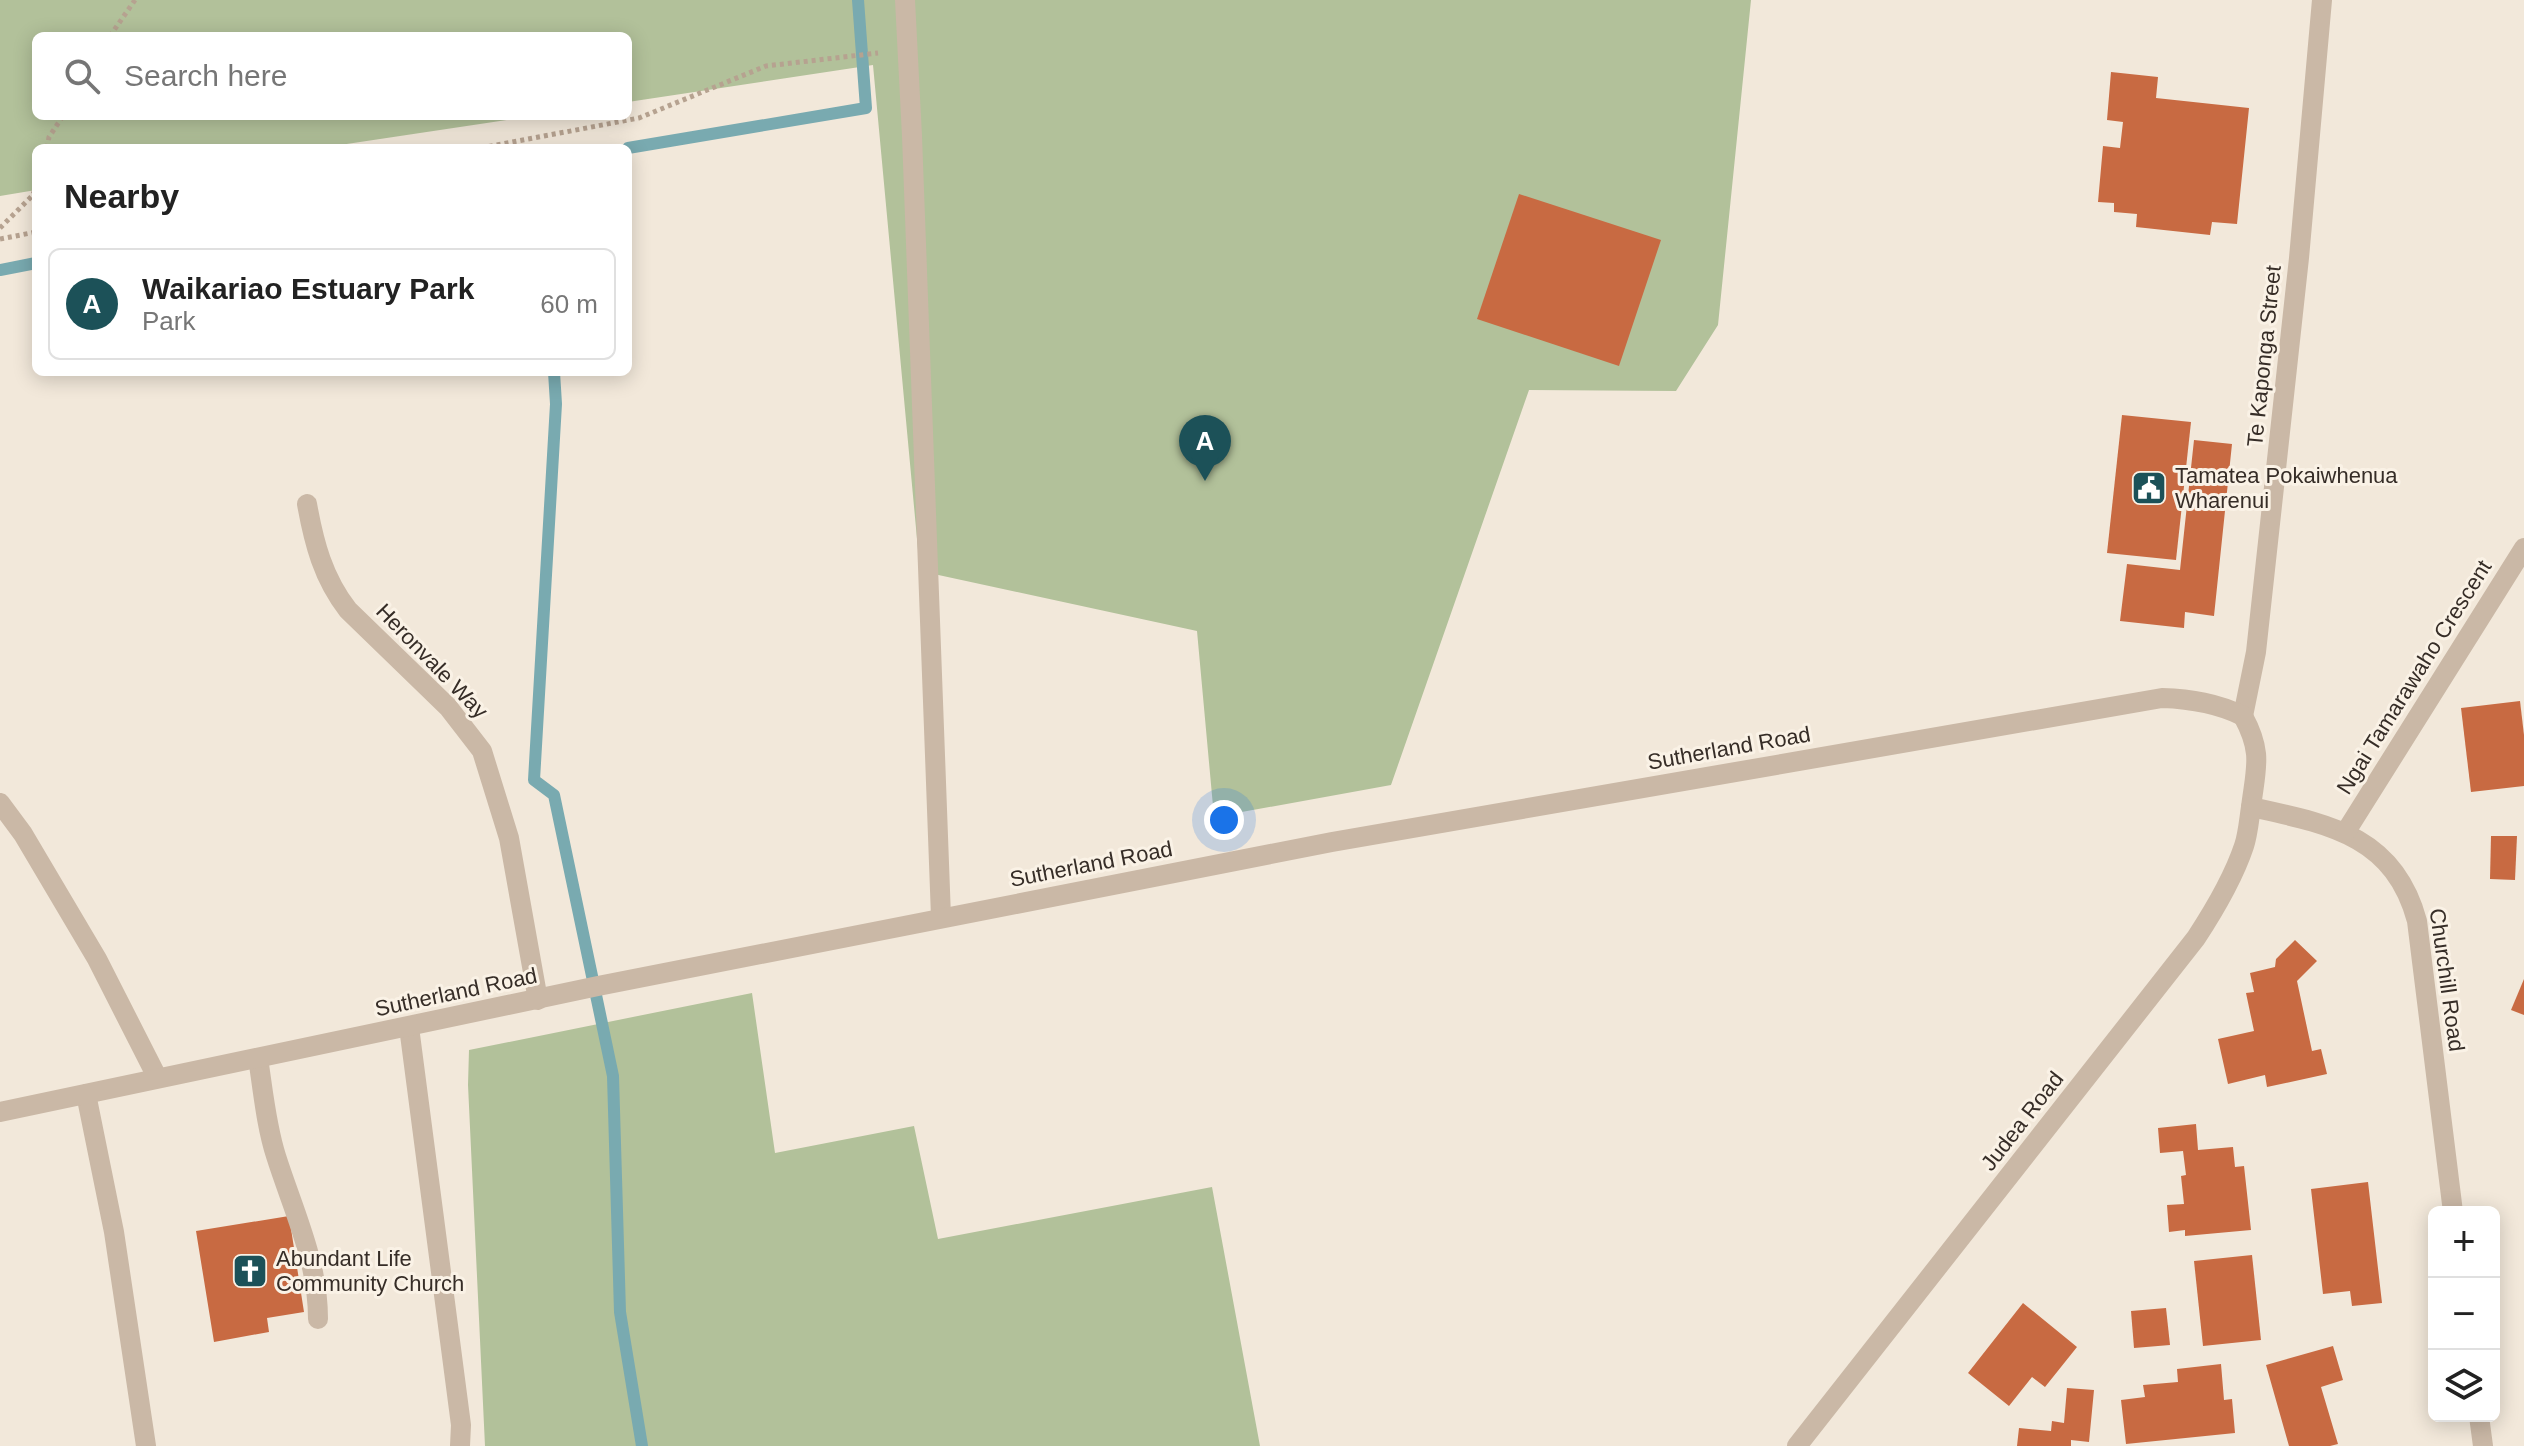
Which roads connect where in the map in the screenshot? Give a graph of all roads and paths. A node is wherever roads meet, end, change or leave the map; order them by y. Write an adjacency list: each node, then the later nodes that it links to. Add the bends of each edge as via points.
1 (135, 0): 4 (path)
2 (905, 0): 21 (street)
3 (2322, 0): 17 (street, Te Kaponga Street, via 2258,637)
4 (113, 32)
5 (840, 57): 6 (path, via 766,66)
6 (632, 119)
7 (60, 120): 9 (path)
8 (628, 120): 10 (path)
9 (48, 144)
10 (502, 144)
11 (32, 196): 12 (path)
12 (0, 228)
13 (32, 233): 14 (path)
14 (0, 239)
15 (307, 504): 22 (street, Heronvale Way, via 334,592 448,707 482,751 509,838)
16 (2524, 548): 20 (street, Ngai Tamarawaho Crescent)
17 (2243, 716): 19 (street, via 2257,753); 21 (street, Sutherland Road, via 2203,702 2162,698 1332,842)
18 (0, 803): 25 (street, via 97,959)
19 (2251, 807): 20 (street, Churchill Road); 33 (street, Judea Road, via 2245,843 2232,874 2196,938)
20 (2345, 833): 28 (street, Churchill Road, via 2386,859 2411,900)
21 (941, 917): 22 (street, Sutherland Road)
22 (538, 1000): 23 (street, Sutherland Road)
23 (409, 1027): 24 (street, Sutherland Road); 32 (street)
24 (258, 1058): 25 (street, Sutherland Road); 29 (street, via 273,1145 308,1245)
25 (157, 1077): 26 (street, Sutherland Road)
26 (86, 1094): 27 (street, Sutherland Road); 31 (street, via 114,1232)
27 (0, 1112)
28 (2452, 1206)
29 (318, 1319)
30 (2480, 1422): 34 (street)
31 (146, 1446)
32 (460, 1446)
33 (1797, 1446)
34 (2483, 1446)

